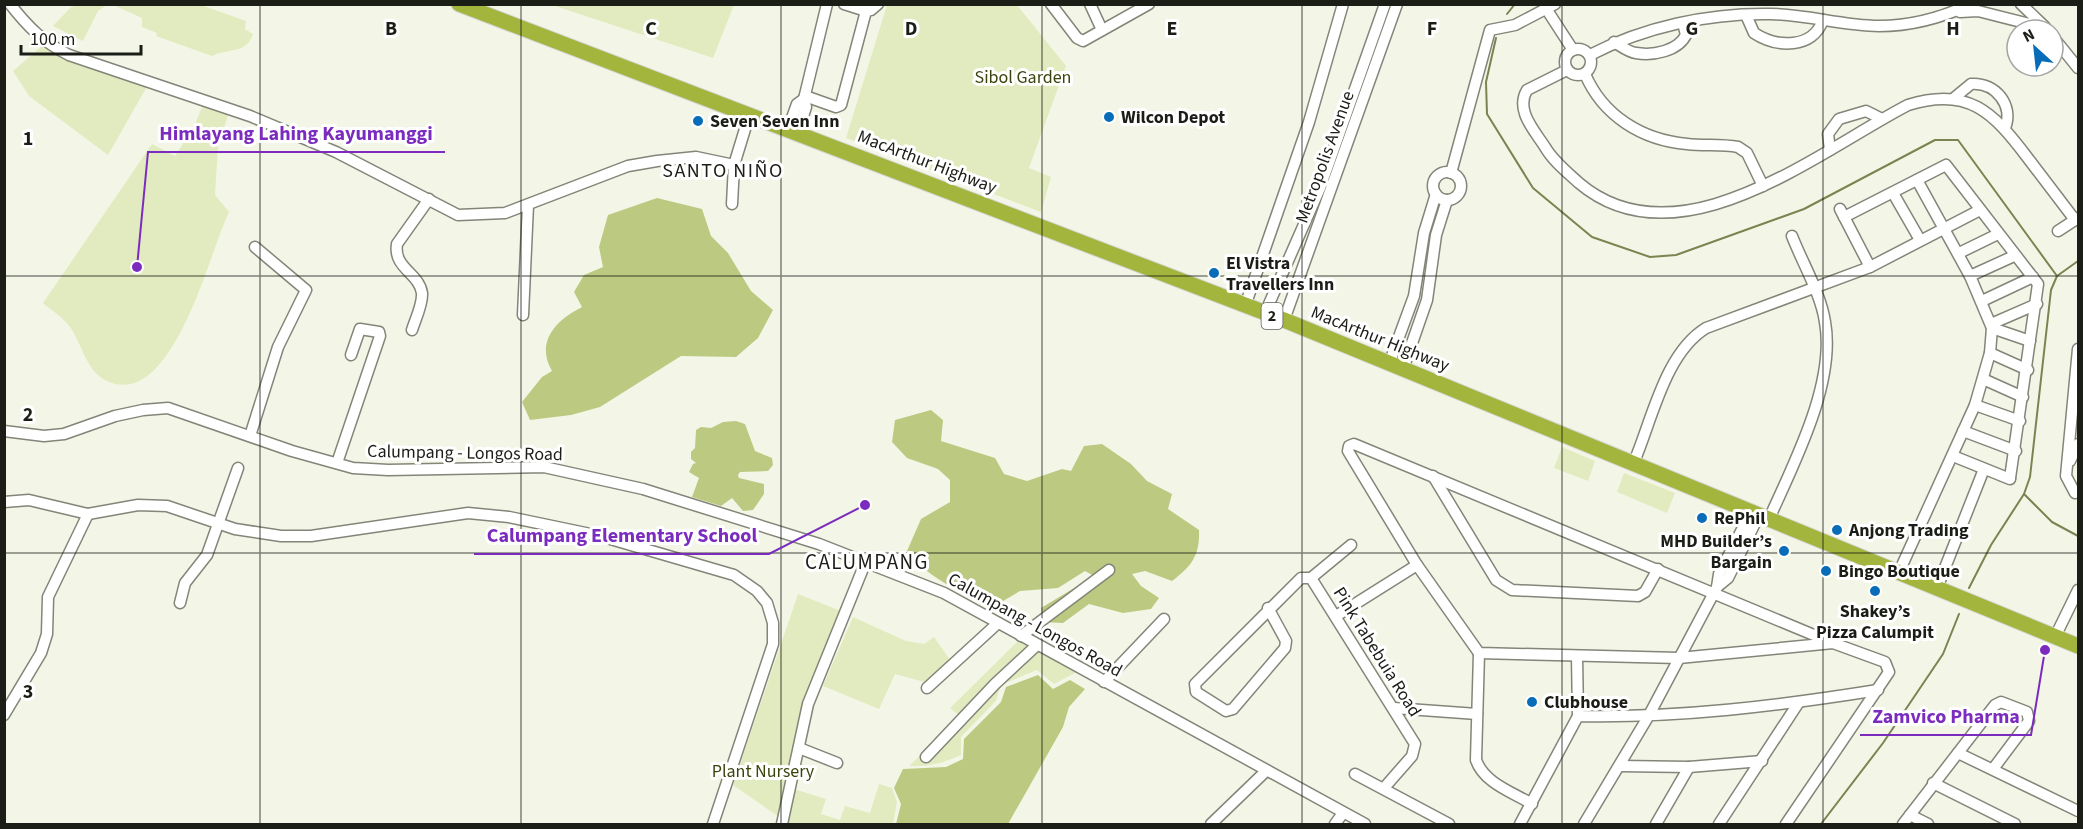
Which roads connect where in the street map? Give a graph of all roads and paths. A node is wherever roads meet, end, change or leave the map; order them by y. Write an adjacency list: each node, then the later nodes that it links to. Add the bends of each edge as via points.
1 (10, 4): 45 (street, via 47,44 69,55 250,116 336,152)
2 (459, 4): 34 (highway, MacArthur Highway / 2)
3 (827, 4): 32 (street)
4 (844, 4): 16 (street)
5 (878, 4): 16 (street)
6 (1051, 4): 24 (street, via 1079,41)
7 (1090, 4): 24 (street)
8 (1125, 4): 18 (street)
9 (1149, 4): 18 (street)
10 (1343, 4): 68 (street, via 1309,122 1262,260)
11 (1385, 4): 63 (street, Metropolis Avenue, via 1320,188)
12 (1397, 4): 65 (street, Metropolis Avenue)
13 (1971, 4): 17 (street)
14 (2021, 4): 21 (street)
15 (1551, 7): 26 (street); 40 (street, via 1515,25 1490,30)
16 (866, 10): 32 (street, via 843,102 836,107)
17 (1954, 12): 20 (street, via 1978,11); 22 (street, via 1909,24 1877,26)
18 (1131, 15): 24 (street)
19 (1746, 15): 22 (street); 22 (street, via 1754,33 1779,44 1809,39); 23 (street)
20 (2005, 18)
21 (2035, 18)
22 (1823, 20)
23 (1683, 23): 25 (street); 25 (street, via 1683,41 1661,52 1635,53)
24 (1102, 30)
25 (1614, 42): 28 (street)
26 (1573, 50): 28 (street, via 1581,49); 30 (street, via 1565,61)
27 (2065, 51): 29 (street)
28 (1590, 55): 31 (street, via 1592,66)
29 (2079, 68)
30 (1567, 70): 31 (street, via 1574,75); 42 (street, via 1527,90 1523,111 1548,152 1589,191 1616,204 1658,212 1725,202)
31 (1585, 74): 42 (street, via 1594,94 1610,113 1638,131 1663,141 1738,147 1747,153)
32 (804, 98): 37 (street, via 806,108)
33 (1954, 98): 35 (street, via 1920,101); 36 (street, via 1980,107); 36 (street, via 1971,84 1989,87 2008,109)
34 (749, 116): 37 (highway, MacArthur Highway / 2); 39 (street)
35 (1882, 118): 38 (street); 38 (street, via 1866,111 1839,119 1828,134)
36 (2006, 128): 50 (street)
37 (793, 131): 68 (highway, MacArthur Highway / 2)
38 (1830, 150): 42 (street)
39 (734, 165): 47 (street); 48 (street, via 696,157 657,160 619,170)
40 (1451, 173): 44 (street, via 1437,176 1433,184); 46 (street, via 1459,179 1461,188 1457,196)
41 (1917, 180): 43 (street); 49 (street, via 1946,165); 51 (street)
42 (1764, 186)
43 (1893, 193): 55 (street); 59 (street, via 1842,213)
44 (1436, 194): 46 (street); 64 (street, via 1424,233)
45 (429, 199): 48 (street, via 458,215 495,215); 74 (street, via 396,252 399,262 422,290)
46 (1447, 200): 66 (street, via 1436,235)
47 (732, 204)
48 (528, 205): 71 (street)
49 (1980, 210): 51 (street); 53 (street)
50 (2077, 219): 52 (street)
51 (1945, 227): 55 (street); 57 (street)
52 (2058, 231)
53 (1998, 234): 57 (street); 58 (street)
54 (1792, 236): 62 (street)
55 (1920, 240): 59 (street)
56 (255, 247): 88 (street, via 306,290 278,347)
57 (1959, 253): 60 (street)
58 (2014, 256): 60 (street); 61 (street)
59 (1870, 267): 62 (street)
60 (1970, 276): 67 (street)
61 (2033, 277): 67 (street); 69 (street, via 2039,288)
62 (1814, 290): 92 (street, via 1706,328 1694,336 1675,359); 101 (street, via 1825,320 1826,371)
63 (1273, 295): 65 (street); 70 (street, Metropolis Avenue)
64 (1414, 296): 66 (street); 79 (street)
65 (1291, 300): 72 (street, Metropolis Avenue)
66 (1427, 300): 79 (street)
67 (1983, 301): 73 (street)
68 (1242, 304): 70 (highway, MacArthur Highway / 2)
69 (2037, 304): 73 (street); 75 (street)
70 (1265, 313): 72 (highway, MacArthur Highway / 2)
71 (524, 315)
72 (1284, 320): 79 (highway, MacArthur Highway / 2)
73 (1991, 326): 75 (street); 77 (street)
74 (412, 330)
75 (2030, 341): 80 (street)
76 (2079, 349): 83 (street)
77 (1990, 353): 80 (street); 81 (street)
78 (351, 355): 93 (street, via 360,329 379,332)
79 (1396, 366): 92 (highway, MacArthur Highway / 2)
80 (2028, 370): 82 (street)
81 (1983, 379): 82 (street); 84 (street)
82 (2023, 396): 85 (street)
83 (2076, 404): 94 (street)
84 (1975, 405): 85 (street); 87 (street)
85 (2020, 421): 90 (street)
86 (4, 431): 88 (street, Calumpang - Longos Road, via 64,434 115,416 168,408)
87 (1963, 431): 90 (street); 91 (street)
88 (250, 436): 93 (street, Calumpang - Longos Road)
89 (2079, 444): 94 (street)
90 (2016, 451): 96 (street, via 2010,479)
91 (1953, 456): 96 (street); 108 (street)
92 (1634, 462): 101 (highway, MacArthur Highway / 2)
93 (337, 463): 104 (street, Calumpang - Longos Road, via 388,470 544,467 574,472 643,489)
94 (2067, 467): 98 (street, via 2066,476)
95 (238, 468): 102 (street)
96 (1984, 469): 110 (street)
97 (1432, 476): 105 (street, via 1354,444 1349,446 1348,451); 106 (street); 106 (street, via 1496,580 1512,590 1638,596 1645,592)
98 (2075, 493)
99 (4, 502): 100 (street, via 29,500)
100 (88, 514): 102 (street, via 138,505 167,506); 132 (street, via 48,597 47,634 41,653)
101 (1760, 516): 108 (highway, MacArthur Highway / 2); 111 (street, via 1728,578)
102 (219, 523): 113 (street, via 207,555 185,583); 151 (street, via 269,534 311,536 468,513 509,517 600,536 734,575 767,603 773,622 773,644)
103 (1351, 545): 109 (street)
104 (866, 561): 117 (street, Calumpang - Longos Road, via 944,593); 135 (street, via 808,704)
105 (1418, 565): 115 (street); 123 (street)
106 (1658, 569): 111 (street)
107 (1109, 570): 118 (street)
108 (1899, 572): 110 (highway, MacArthur Highway / 2)
109 (1311, 578): 114 (street, Pink Tabebuia Road, via 1301,578); 115 (street, Pink Tabebuia Road)
110 (1937, 588): 119 (highway, MacArthur Highway / 2)
111 (1716, 589): 120 (street); 125 (street)
112 (2079, 590): 119 (street)
113 (180, 603)
114 (1268, 608): 114 (street, Pink Tabebuia Road, via 1286,640 1285,648 1233,709 1226,711 1196,692 1195,684)
115 (1336, 616): 130 (street, Pink Tabebuia Road)
116 (1164, 619): 126 (street)
117 (998, 622): 118 (street, Calumpang - Longos Road); 127 (street)
118 (1021, 636): 121 (street, Calumpang - Longos Road)
119 (2055, 637): 122 (highway, MacArthur Highway / 2)
120 (1833, 643): 125 (street); 128 (street, via 1889,666)
121 (1037, 645): 126 (street, Calumpang - Longos Road); 137 (street)
122 (2079, 646)
123 (1479, 653): 124 (street); 131 (street)
124 (1577, 656): 125 (street); 133 (street)
125 (1678, 658): 134 (street)
126 (1104, 682): 143 (street, Calumpang - Longos Road)
127 (927, 688)
128 (1878, 690): 129 (street); 161 (street)
129 (1799, 702): 134 (street); 138 (street)
130 (1394, 708): 131 (street); 146 (street, Pink Tabebuia Road, via 1415,750)
131 (1477, 714): 147 (street, via 1475,750 1479,770)
132 (4, 715)
133 (1578, 716): 134 (street); 147 (street)
134 (1648, 717): 140 (street)
135 (799, 748): 139 (street); 152 (street)
136 (1958, 753): 142 (street); 142 (street, via 1998,703 2023,710 2029,716 2027,725); 145 (street)
137 (926, 757)
138 (1762, 761): 141 (street); 160 (street)
139 (837, 763)
140 (1620, 766): 141 (street); 158 (street)
141 (1689, 767): 159 (street)
142 (1994, 769): 148 (street)
143 (1266, 771): 149 (street, Calumpang - Longos Road); 153 (street)
144 (1355, 774): 146 (street)
145 (1933, 783): 150 (street); 163 (street)
146 (1384, 788): 156 (street)
147 (1532, 804): 157 (street)
148 (2079, 811)
149 (1343, 813): 154 (street); 155 (street, Calumpang - Longos Road)
150 (1906, 820): 162 (street)
151 (713, 825)
152 (783, 825)
153 (1211, 825)
154 (1335, 825)
155 (1365, 825)
156 (1449, 825)
157 (1520, 825)
158 (1584, 825)
159 (1656, 825)
160 (1719, 825)
161 (1786, 825)
162 (1928, 825)
163 (2015, 825)

